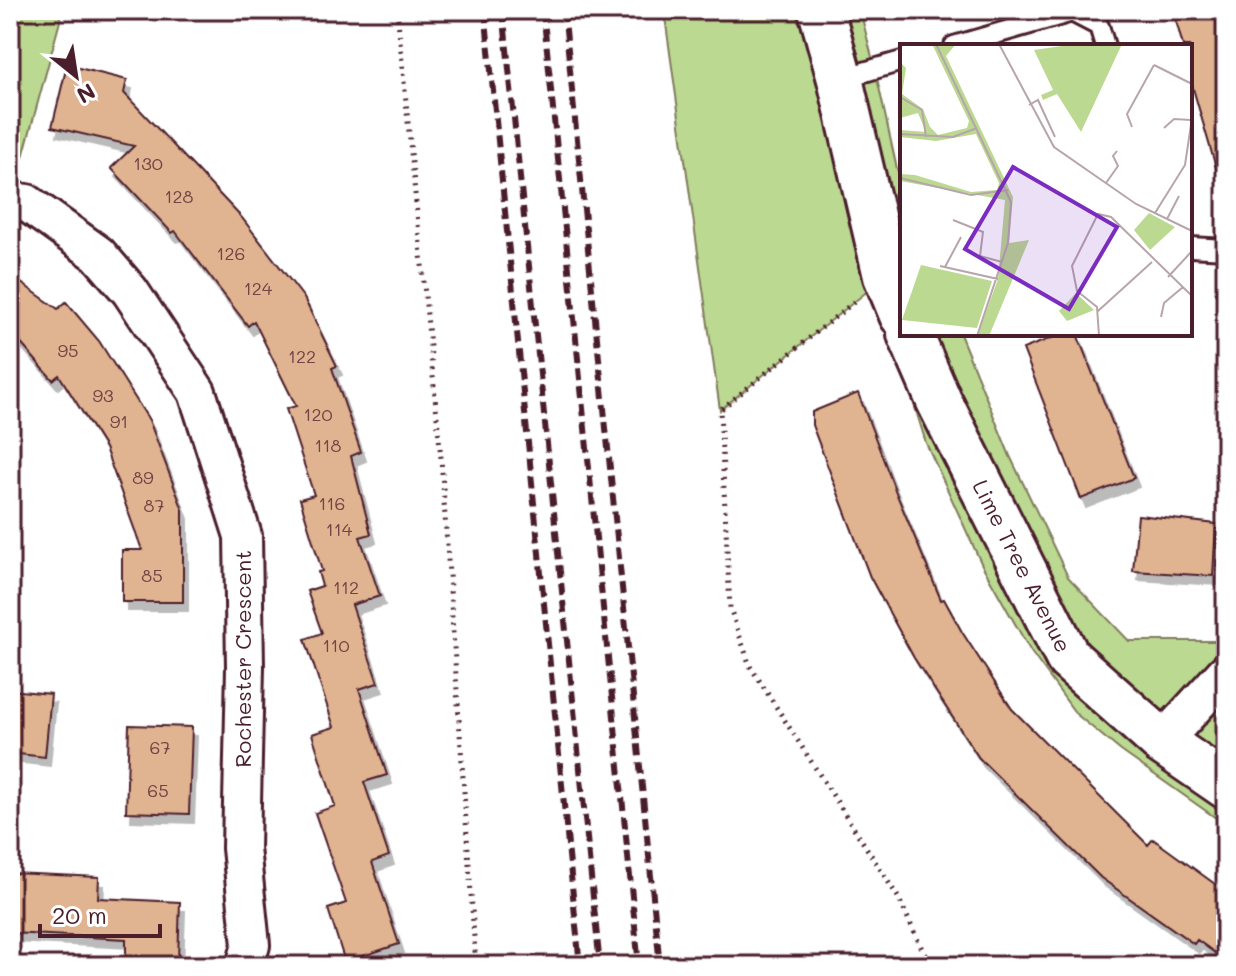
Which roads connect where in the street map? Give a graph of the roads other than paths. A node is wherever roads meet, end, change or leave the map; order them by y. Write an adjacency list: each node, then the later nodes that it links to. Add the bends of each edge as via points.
1 (821, 10): 5 (street)
2 (961, 44): 3 (lane, via 1072,12 1099,26)
3 (1104, 44)
4 (900, 62): 5 (lane)
5 (840, 79): 9 (street)
6 (10, 201): 14 (street, Rochester Crescent, via 27,203 98,254 130,291 197,392 243,536 241,848 251,945)
7 (1192, 247): 8 (lane)
8 (1226, 249)
9 (894, 296)
10 (911, 336): 12 (street, Lime Tree Avenue, via 1068,658)
11 (1226, 672): 12 (street)
12 (1162, 742): 13 (street, Lime Tree Avenue)
13 (1226, 786)
14 (245, 966)

